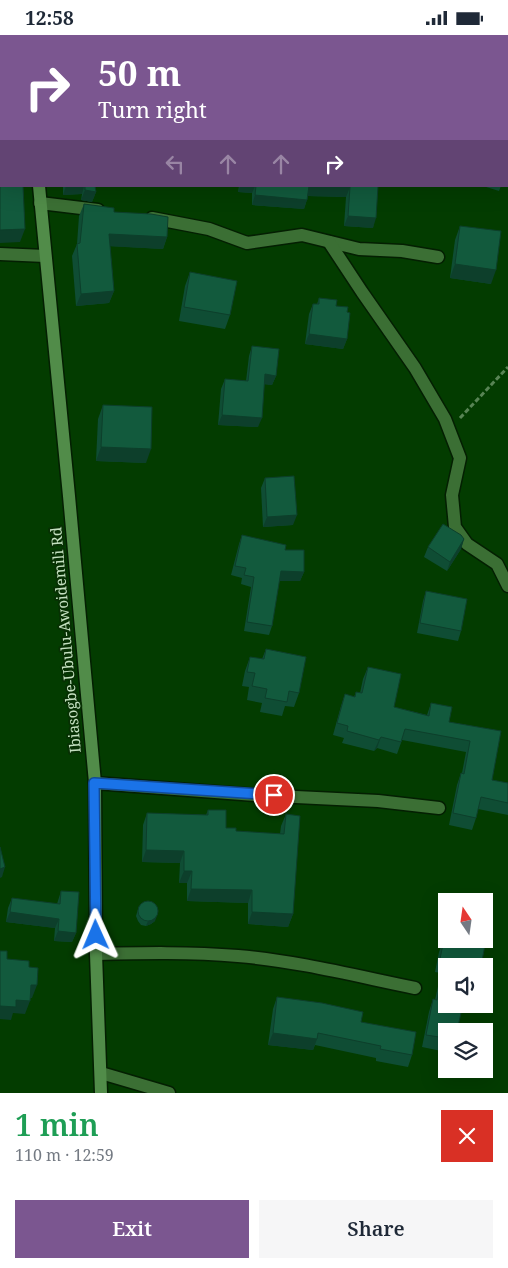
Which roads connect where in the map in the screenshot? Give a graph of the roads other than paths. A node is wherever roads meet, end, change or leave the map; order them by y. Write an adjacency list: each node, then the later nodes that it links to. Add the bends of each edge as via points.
1 (39, 187): 2 (street, Ibiasogbe-Ubulu-Awoidemili Rd)
2 (40, 203): 3 (street); 7 (street, Ibiasogbe-Ubulu-Awoidemili Rd)
3 (107, 211)
4 (142, 217): 5 (street, via 209,229 247,243 302,235)
5 (329, 242): 8 (street, via 359,249); 9 (street, via 416,368 445,419 460,458 452,495 455,527 467,544 497,564)
6 (0, 255): 7 (street)
7 (45, 256): 10 (street, Ibiasogbe-Ubulu-Awoidemili Rd)
8 (438, 257)
9 (508, 586)
10 (94, 783): 11 (street, via 378,801); 12 (street, Ibiasogbe-Ubulu-Awoidemili Rd)
11 (438, 808)
12 (96, 954): 13 (street, via 168,952 238,956 290,962); 14 (street, Ibiasogbe-Ubulu-Awoidemili Rd)
13 (415, 988)
14 (101, 1073): 15 (street, Ibiasogbe-Ubulu-Awoidemili Rd); 16 (street)
15 (101, 1093)
16 (169, 1093)

